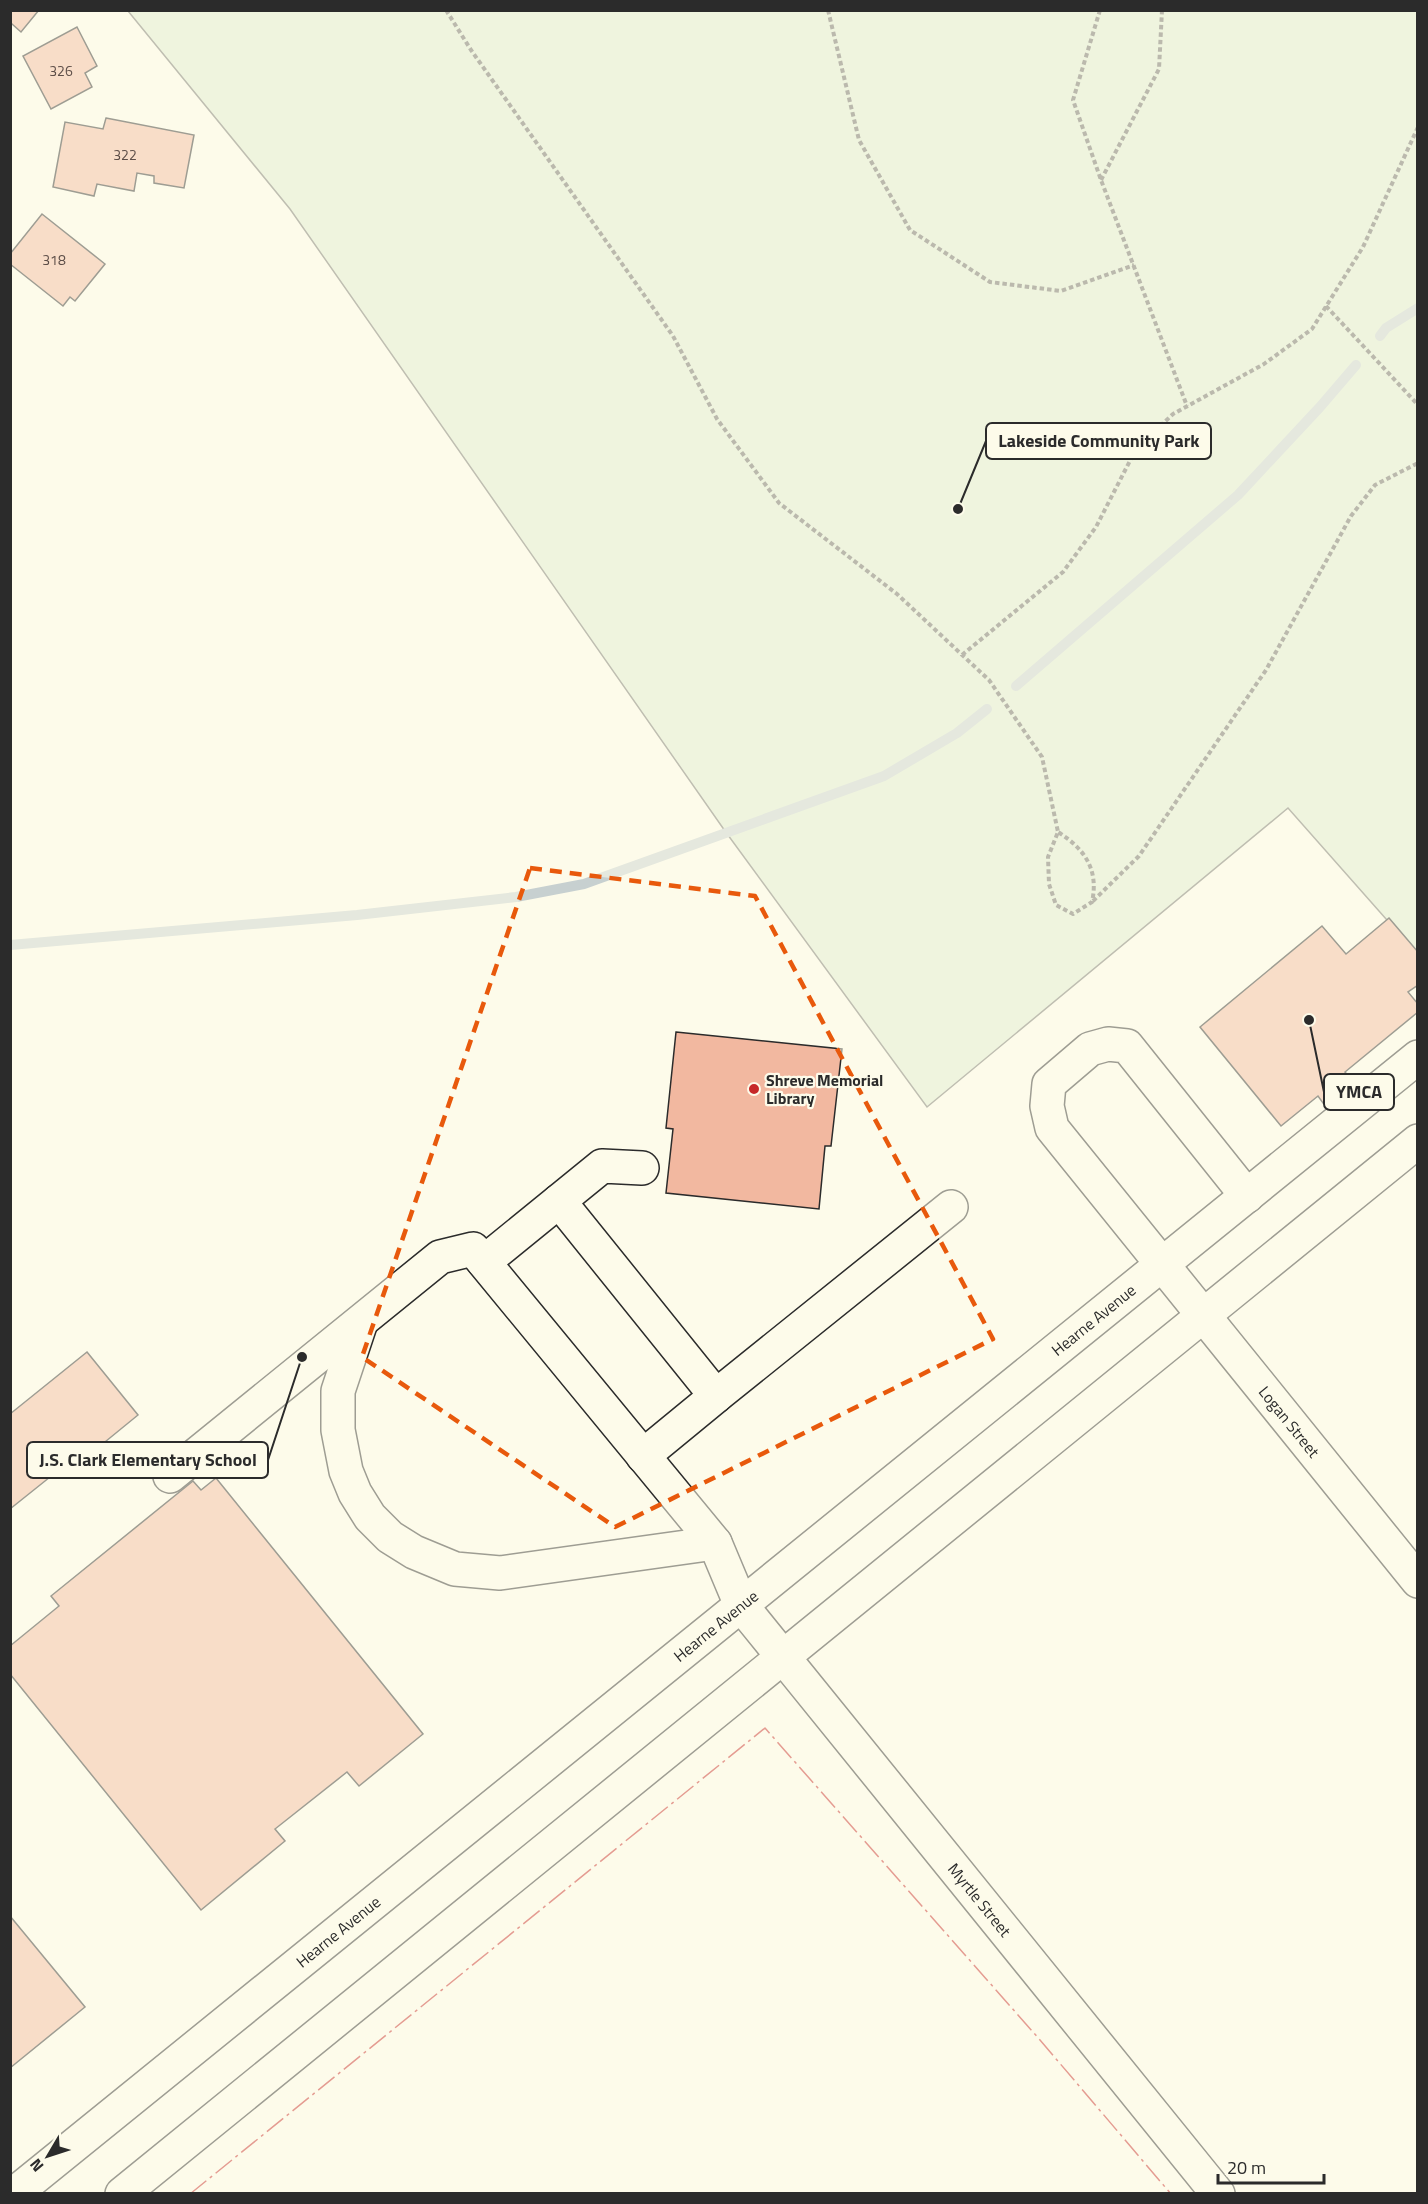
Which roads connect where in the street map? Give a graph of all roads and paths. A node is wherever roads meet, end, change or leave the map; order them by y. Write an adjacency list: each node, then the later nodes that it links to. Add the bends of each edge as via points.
1 (446, 10): 12 (path, via 673,336 717,418 779,503 897,594)
2 (828, 10): 7 (path, via 859,140 910,230 990,282 1061,291)
3 (1100, 10): 6 (path, via 1072,100)
4 (1162, 10): 6 (path, via 1159,69)
5 (1418, 127): 8 (path, via 1364,247)
6 (1101, 180): 7 (path)
7 (1134, 265): 10 (path)
8 (1326, 306): 9 (path); 10 (path, via 1312,329 1264,364)
9 (1418, 405)
10 (1187, 406): 12 (path, via 1136,449 1096,527 1064,572)
11 (1418, 463): 14 (path, via 1375,485 1351,516 1266,670 1139,856)
12 (962, 655): 13 (path, via 989,680 1042,757)
13 (1058, 832): 14 (path, via 1071,840 1089,863 1096,885); 14 (path, via 1048,857 1048,884 1056,904 1073,914)
14 (1092, 902)
15 (1418, 1057): 18 (main road, Hearne Avenue)
16 (1418, 1141): 23 (main road)
17 (642, 1168): 19 (main road, via 602,1166)
18 (1247, 1196): 22 (main road, Hearne Avenue); 22 (main road, Logan Street, via 1126,1046 1108,1044 1090,1049 1049,1084 1047,1106 1052,1128)
19 (559, 1201): 21 (main road); 25 (main road)
20 (951, 1207): 25 (main road)
21 (484, 1262): 24 (main road, via 473,1249 440,1257); 26 (main road, Myrtle Street)
22 (1161, 1265): 23 (main road, Logan Street); 30 (main road, Hearne Avenue)
23 (1203, 1316): 29 (main road, Logan Street); 31 (main road)
24 (360, 1322): 27 (main road); 28 (main road, via 338,1391 338,1430 346,1471 370,1516 390,1537 414,1552 455,1569 500,1573)
25 (716, 1396): 26 (main road)
26 (643, 1456): 28 (main road, Myrtle Street)
27 (170, 1476)
28 (715, 1543): 30 (main road, Myrtle Street)
29 (1418, 1581)
30 (741, 1605): 31 (main road, Myrtle Street); 32 (main road, Hearne Avenue)
31 (783, 1656): 33 (main road); 34 (main road, Myrtle Street)
32 (14, 2193)
33 (122, 2193)
34 (1218, 2193)

